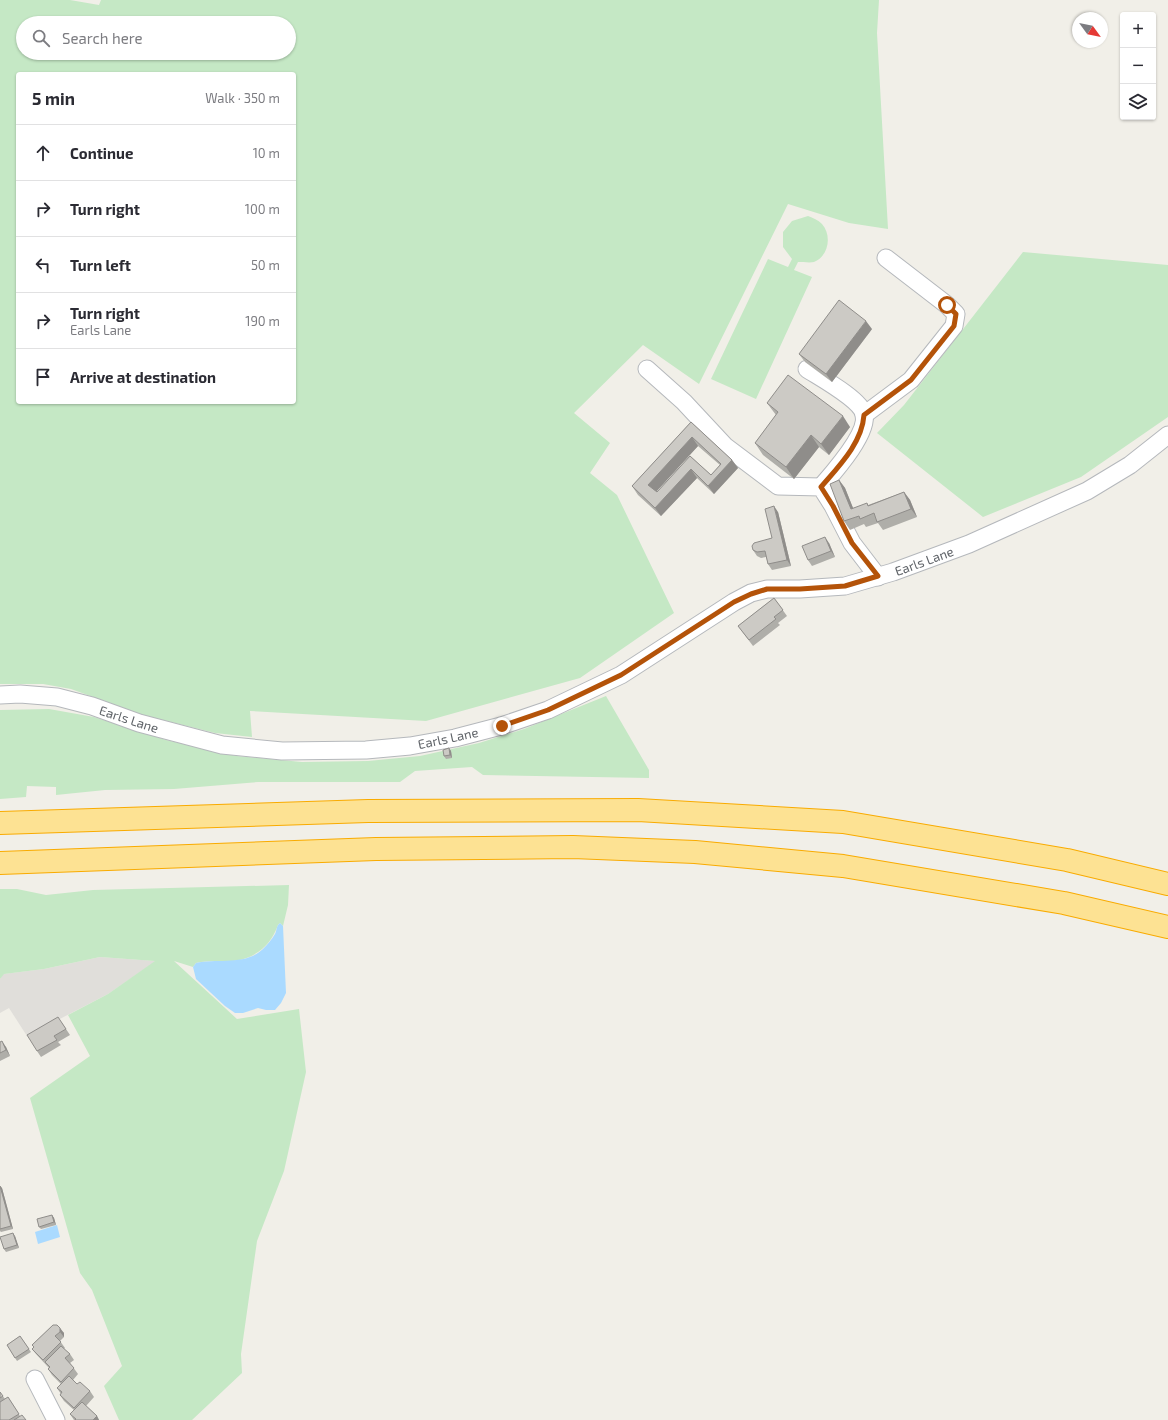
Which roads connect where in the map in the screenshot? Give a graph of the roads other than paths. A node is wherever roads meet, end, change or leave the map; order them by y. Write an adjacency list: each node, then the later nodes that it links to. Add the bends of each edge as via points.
1 (886, 258): 4 (street, via 956,314 954,326 911,380)
2 (647, 369): 6 (street, via 684,402 725,446 778,486)
3 (807, 369): 4 (street, via 850,397)
4 (864, 415): 6 (street, via 863,426 845,459)
5 (1168, 435): 7 (street, Earls Lane, via 1130,465 1087,491 969,544)
6 (821, 487): 7 (street, via 852,543)
7 (878, 576): 8 (street, Earls Lane, via 845,586 767,589 751,594 734,602 621,675 548,710 502,726 410,746 366,750 282,751 222,745 138,723 92,706 57,697)
8 (0, 694)
9 (0, 823): 11 (highway, via 368,811 638,810 843,822 1067,860)
10 (0, 863): 12 (highway, via 376,849 573,847 695,852 843,866 1064,903)
11 (1168, 884)
12 (1168, 927)
13 (35, 1379): 14 (street)
14 (56, 1420)

